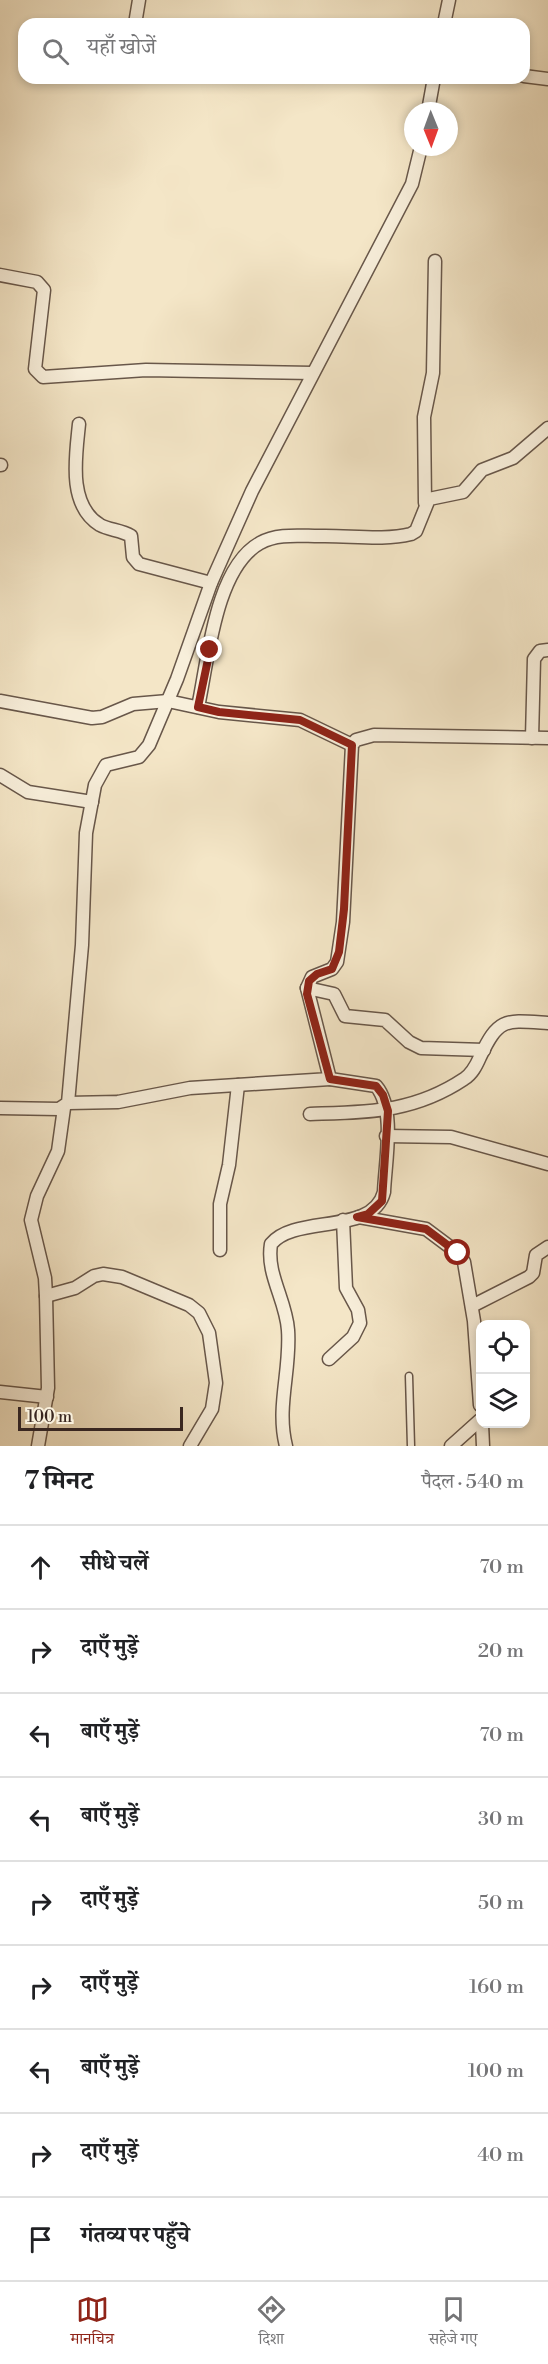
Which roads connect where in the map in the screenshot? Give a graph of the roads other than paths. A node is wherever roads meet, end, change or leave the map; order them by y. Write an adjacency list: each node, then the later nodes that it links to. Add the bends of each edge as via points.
1 (139, 0): 3 (street)
2 (449, 0): 4 (street)
3 (136, 18)
4 (445, 18)
5 (530, 77): 6 (street)
6 (548, 79)
7 (433, 84): 8 (street)
8 (430, 102)
9 (419, 156): 12 (street, via 412,184)
10 (435, 261): 15 (street, via 433,373 424,417)
11 (0, 275): 12 (street, via 37,282 44,290 35,369 43,377 128,370)
12 (314, 373): 16 (street, via 252,491)
13 (79, 424): 16 (street, via 75,481 77,492 95,521 130,536 134,561 139,564)
14 (548, 428): 15 (street, via 513,458 488,465 462,492)
15 (425, 503): 22 (street, via 411,534 285,536 261,542 248,552 224,593)
16 (211, 583): 21 (street)
17 (548, 650): 18 (street, via 536,654)
18 (534, 684): 19 (street); 23 (street)
19 (548, 684)
20 (0, 701): 21 (street, via 92,718 133,704)
21 (175, 702): 22 (street); 27 (street, via 144,753 106,765 100,772)
22 (198, 707): 25 (street, via 300,720)
23 (532, 738): 24 (street); 25 (street, via 374,735)
24 (548, 738)
25 (352, 745): 28 (street, via 339,952 332,969 312,977)
26 (0, 775): 27 (street, via 28,792)
27 (92, 802): 33 (street, via 86,834 82,935)
28 (307, 988): 30 (street, via 334,994 345,1016 385,1020 414,1046); 31 (street)
29 (548, 1023): 30 (street, via 503,1024 491,1034)
30 (483, 1050): 35 (street, via 464,1079 412,1105)
31 (330, 1079): 32 (street); 35 (street, via 376,1086)
32 (238, 1085): 33 (street, via 178,1089 118,1102); 42 (street, via 229,1165 220,1204)
33 (66, 1106): 34 (street); 43 (street, via 58,1151 37,1196 31,1220)
34 (0, 1108)
35 (388, 1111): 36 (street); 37 (street)
36 (310, 1114)
37 (386, 1136): 38 (street, via 451,1137); 39 (street, via 382,1201 368,1214)
38 (548, 1164)
39 (357, 1217): 40 (street); 44 (street, via 426,1229 449,1246 464,1262)
40 (343, 1220): 45 (street, via 346,1288 360,1323 353,1337); 54 (street, via 284,1234 271,1244 270,1264 288,1330 281,1408)
41 (548, 1247): 44 (street, via 536,1255 533,1273)
42 (220, 1250)
43 (46, 1296): 49 (street); 53 (street, via 75,1288 94,1276 112,1275 200,1313 209,1333 216,1397)
44 (472, 1306): 46 (street)
45 (329, 1359)
46 (477, 1374)
47 (409, 1376): 55 (lane)
48 (0, 1392): 49 (street)
49 (48, 1397): 52 (street)
50 (476, 1426): 56 (street)
51 (482, 1428): 57 (street)
52 (38, 1446)
53 (190, 1446)
54 (286, 1446)
55 (411, 1446)
56 (452, 1446)
57 (483, 1446)

